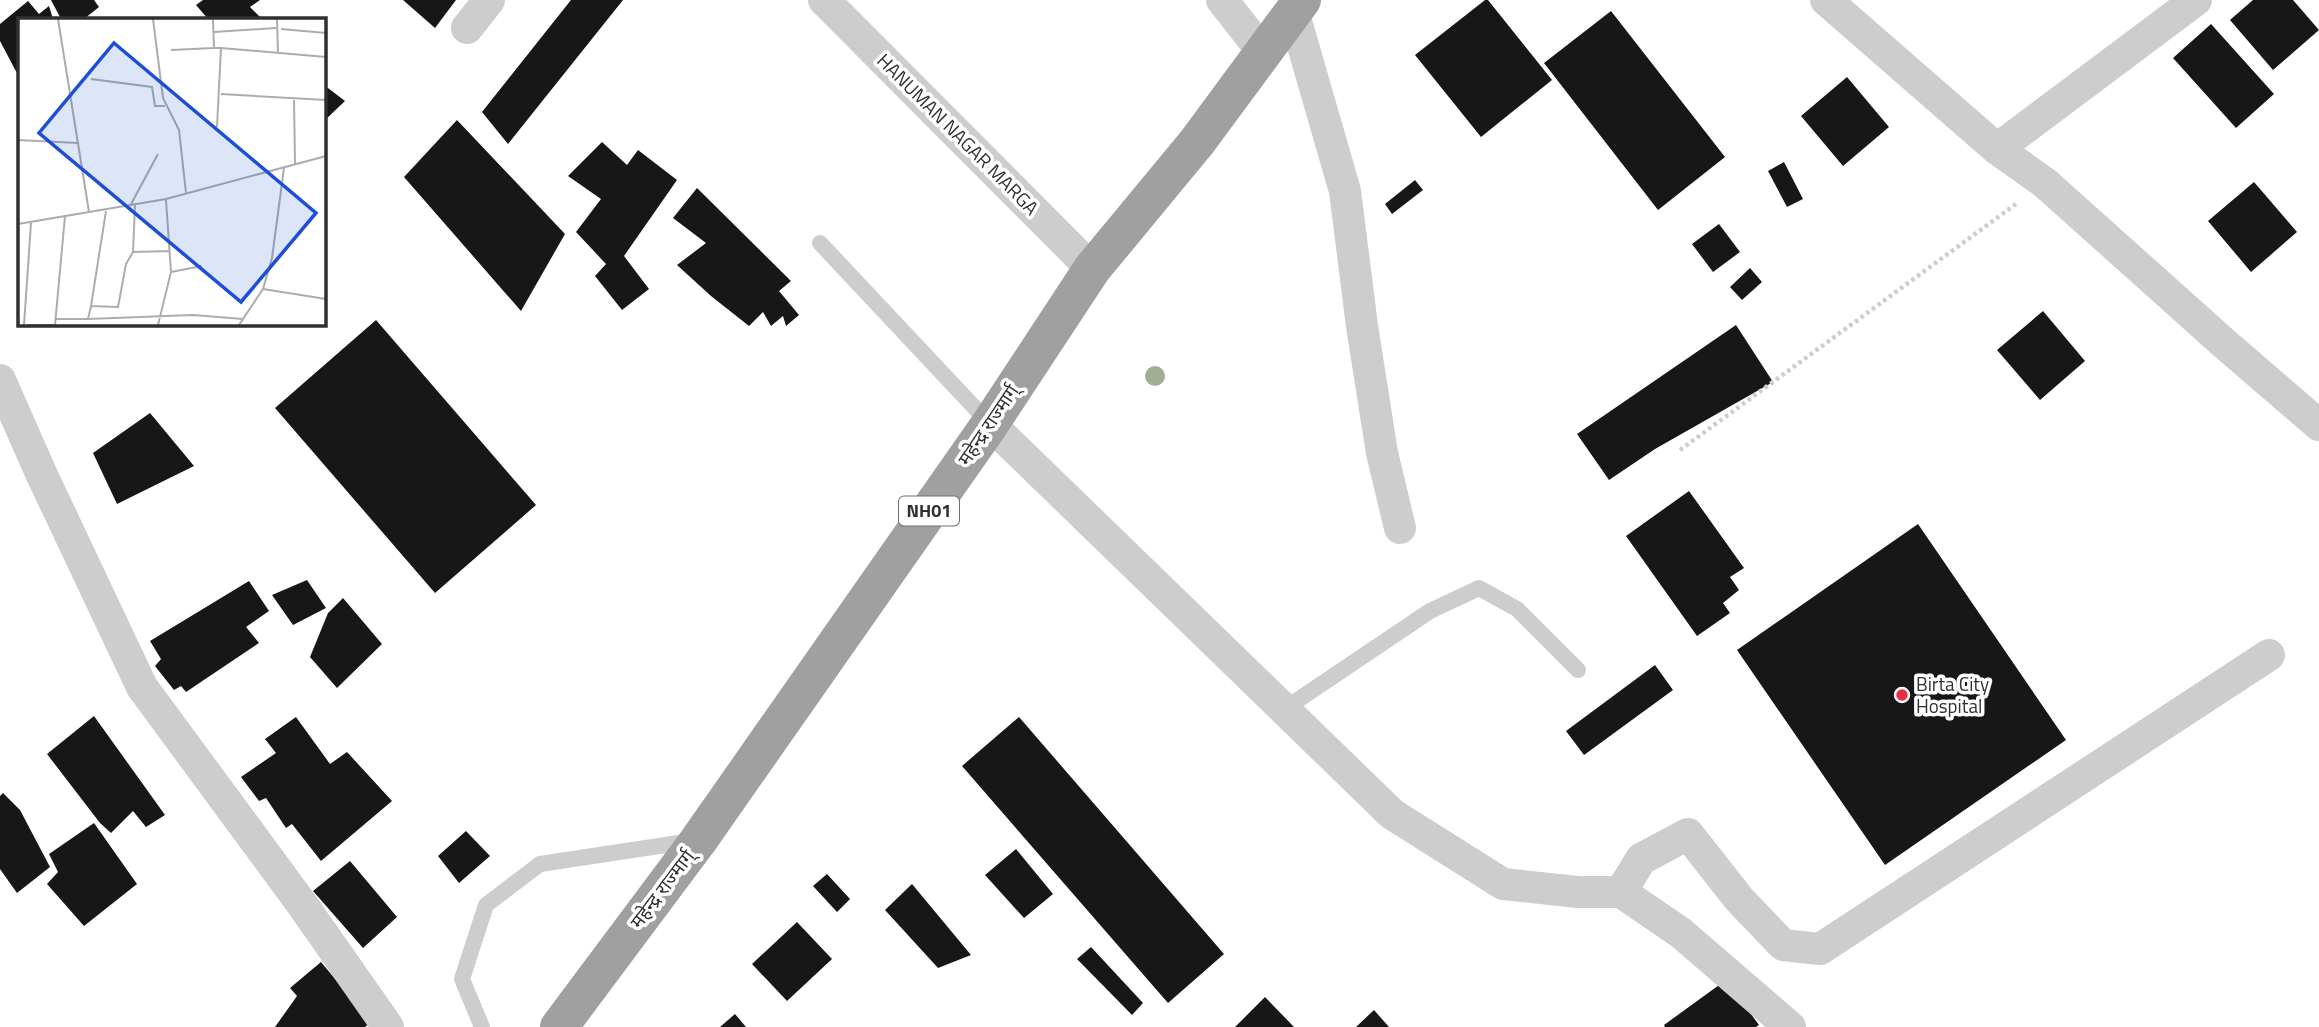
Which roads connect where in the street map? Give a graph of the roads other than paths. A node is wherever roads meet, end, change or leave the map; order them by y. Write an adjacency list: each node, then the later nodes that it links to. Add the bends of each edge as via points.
1 (489, 0): 7 (street)
2 (824, 0): 11 (street, HANUMAN NAGAR MARGA)
3 (1222, 0): 8 (street)
4 (1826, 0): 9 (street)
5 (2196, 0): 9 (street)
6 (1297, 6): 8 (highway, महेन्द्र राज्मार्ग् / NH01); 15 (street, via 1345,191 1382,453)
7 (467, 27)
8 (1263, 52): 11 (highway, महेन्द्र राज्मार्ग् / NH01, via 1197,142)
9 (1997, 149): 14 (street, via 2045,183)
10 (820, 243): 13 (lane)
11 (1091, 269): 13 (highway, महेन्द्र राज्मार्ग् / NH01)
12 (0, 380): 21 (street, via 142,687)
13 (990, 424): 18 (street); 19 (highway, महेन्द्र राज्मार्ग् / NH01)
14 (2319, 425)
15 (1400, 528)
16 (2269, 655): 20 (street, via 1820,949 1783,944 1739,899 1688,834 1641,859)
17 (1578, 670): 18 (lane, via 1517,609 1479,588 1430,611)
18 (1283, 710): 20 (street, via 1392,814 1503,884)
19 (698, 841): 22 (lane, via 540,864 486,905 462,979); 23 (highway, महेन्द्र राज्मार्ग् / NH01)
20 (1621, 892): 24 (street, via 1681,933)
21 (388, 1027)
22 (482, 1027)
23 (559, 1027)
24 (1790, 1027)

